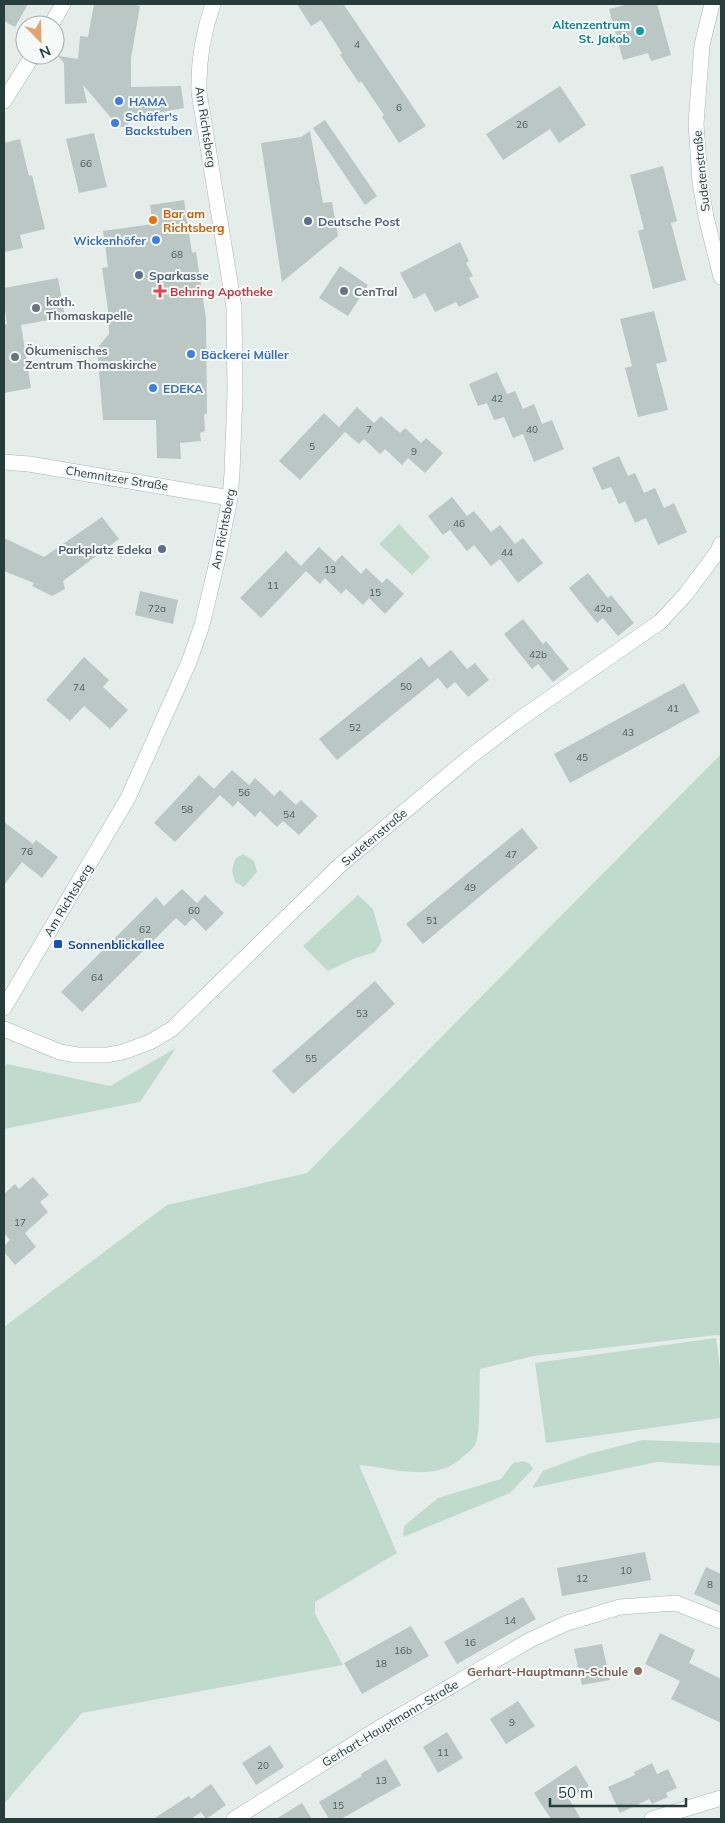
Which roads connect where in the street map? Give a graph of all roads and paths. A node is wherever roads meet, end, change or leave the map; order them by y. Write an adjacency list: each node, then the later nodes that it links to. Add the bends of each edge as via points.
1 (63, 4): 4 (street)
2 (213, 4): 9 (street, Am Richtsberg, via 199,59 199,92 234,307 235,393)
3 (712, 4): 7 (street, Sudetenstraße, via 702,45 696,124 700,182)
4 (56, 15)
5 (27, 65): 6 (street)
6 (4, 101)
7 (721, 277)
8 (4, 462): 9 (street, Chemnitzer Straße)
9 (230, 498): 11 (street, Am Richtsberg, via 202,624 189,662 128,798)
10 (721, 544): 12 (street, Sudetenstraße, via 686,594 660,622 517,721 368,840 172,1029 136,1049 96,1056 60,1052)
11 (4, 1008)
12 (4, 1029)
13 (721, 1621): 15 (street, Gerhart-Hauptmann-Straße, via 676,1603 620,1607 567,1622 396,1718)
14 (721, 1798): 16 (street)
15 (234, 1819)
16 (652, 1819)

